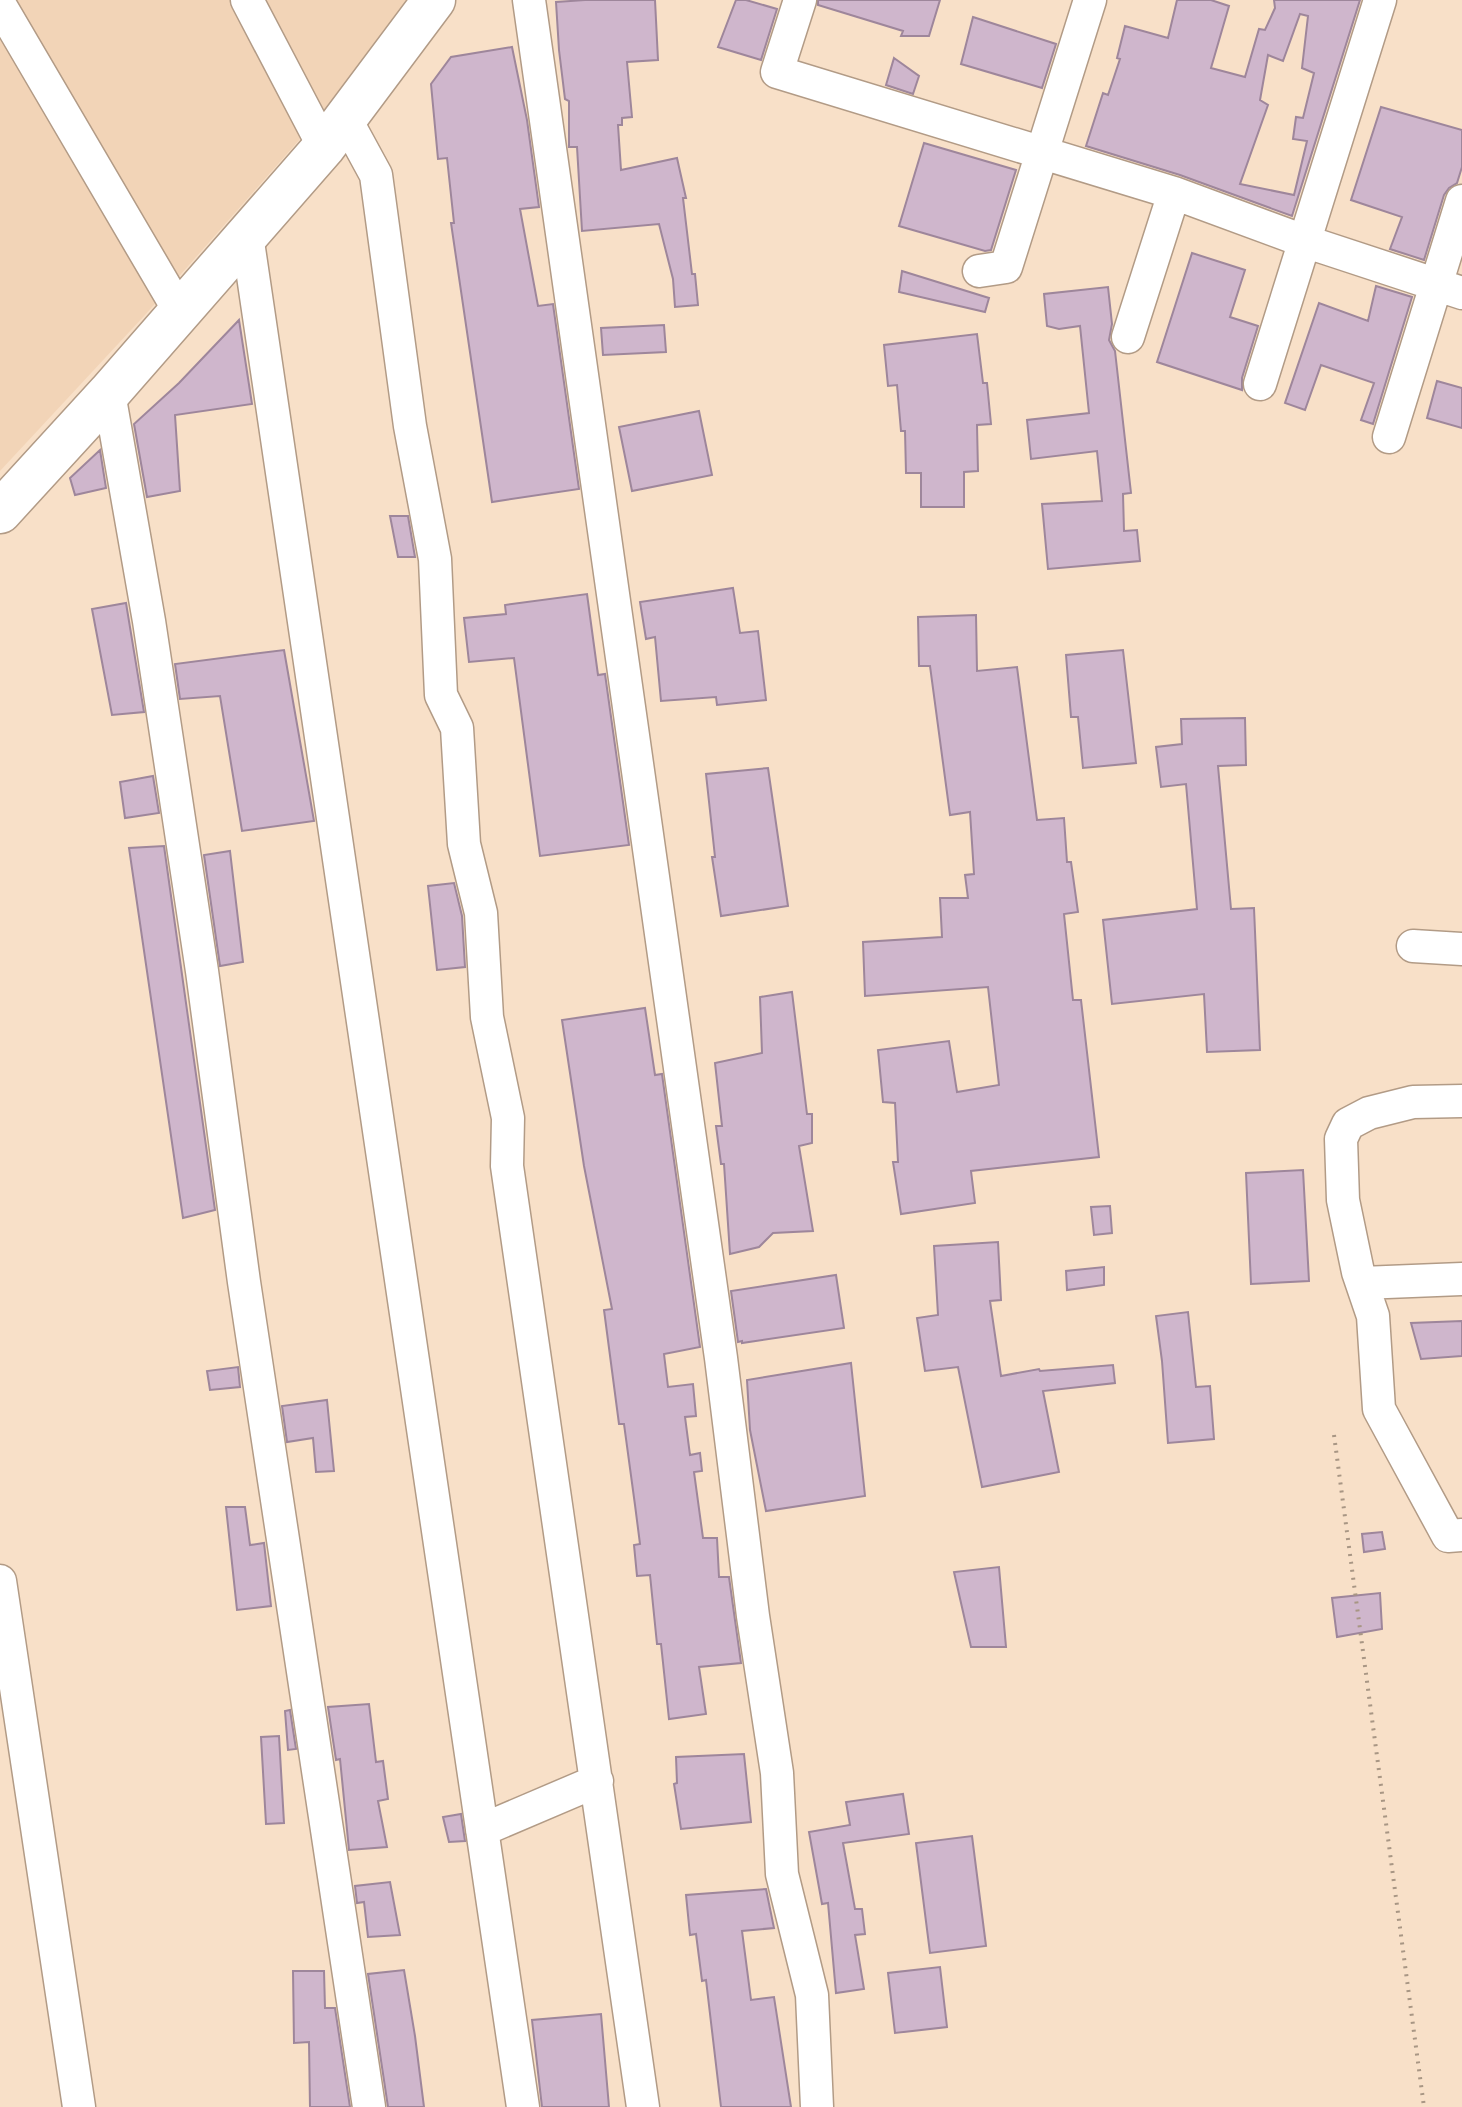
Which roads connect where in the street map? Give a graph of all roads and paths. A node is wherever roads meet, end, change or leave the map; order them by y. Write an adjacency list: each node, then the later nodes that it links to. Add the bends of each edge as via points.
1 (247, 0): 8 (street)
2 (434, 0): 8 (main road)
3 (529, 0): 36 (street, via 721,1358 777,1773 782,1874 812,1995)
4 (800, 0): 9 (street, via 777,72)
5 (1090, 0): 9 (street)
6 (1380, 0): 13 (street)
7 (0, 5): 16 (street)
8 (335, 133): 12 (main road); 30 (street, via 376,175 410,426 435,559 441,695 457,728 464,844 481,913 487,1017 508,1118 507,1166)
9 (1042, 153): 10 (street); 14 (street, via 1006,267)
10 (1174, 193): 13 (street); 17 (street)
11 (1462, 201): 15 (street)
12 (247, 235): 16 (main road); 31 (street)
13 (1304, 241): 15 (street); 18 (street)
14 (979, 271)
15 (1449, 288): 20 (street)
16 (180, 312): 19 (main road)
17 (1128, 337)
18 (1260, 384)
19 (109, 393): 21 (main road); 33 (street, via 196,926 244,1282)
20 (1389, 437)
21 (0, 512)
22 (1413, 946): 23 (street)
23 (1462, 949)
24 (1462, 1101): 26 (street, via 1413,1102 1348,1124 1341,1139 1343,1200)
25 (1462, 1279): 26 (street)
26 (1362, 1283): 28 (street, via 1373,1316 1379,1409 1448,1536)
27 (1334, 1435): 37 (path)
28 (1462, 1535)
29 (0, 1581): 32 (street)
30 (597, 1781): 31 (street); 35 (street)
31 (482, 1830): 34 (street)
32 (79, 2107)
33 (369, 2107)
34 (523, 2107)
35 (643, 2107)
36 (817, 2107)
37 (1424, 2107)

